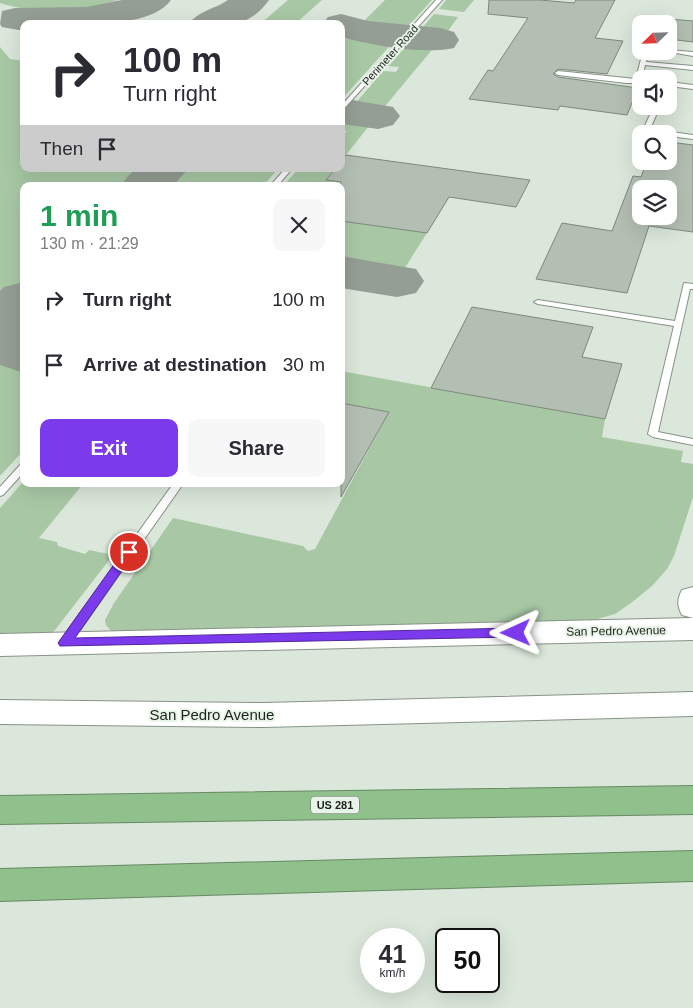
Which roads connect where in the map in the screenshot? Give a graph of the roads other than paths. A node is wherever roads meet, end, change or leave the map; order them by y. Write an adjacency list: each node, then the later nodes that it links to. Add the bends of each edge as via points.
1 (439, 0): 12 (lane, Perimeter Road)
2 (678, 52): 3 (lane)
3 (693, 54)
4 (643, 60): 5 (lane)
5 (642, 63): 6 (lane); 7 (lane)
6 (693, 68)
7 (641, 70)
8 (558, 73): 9 (lane)
9 (632, 81)
10 (677, 85): 11 (lane)
11 (693, 86)
12 (345, 106)
13 (677, 135): 14 (lane)
14 (693, 137)
15 (286, 172): 16 (lane)
16 (277, 182)
17 (693, 287): 19 (lane, via 687,286)
18 (538, 302): 19 (lane)
19 (678, 324): 20 (lane, via 652,434)
20 (693, 442)
21 (20, 470): 23 (lane)
22 (176, 487): 27 (lane)
23 (0, 493)
24 (693, 597): 25 (main road)
25 (693, 608)
26 (693, 629): 27 (main road, San Pedro Avenue)
27 (64, 643): 28 (main road, San Pedro Avenue)
28 (0, 645)
29 (693, 704): 30 (main road, San Pedro Avenue, via 246,715)
30 (0, 712)
31 (693, 800): 32 (highway, US 281)
32 (0, 810)
33 (693, 866): 34 (highway)
34 (0, 885)

